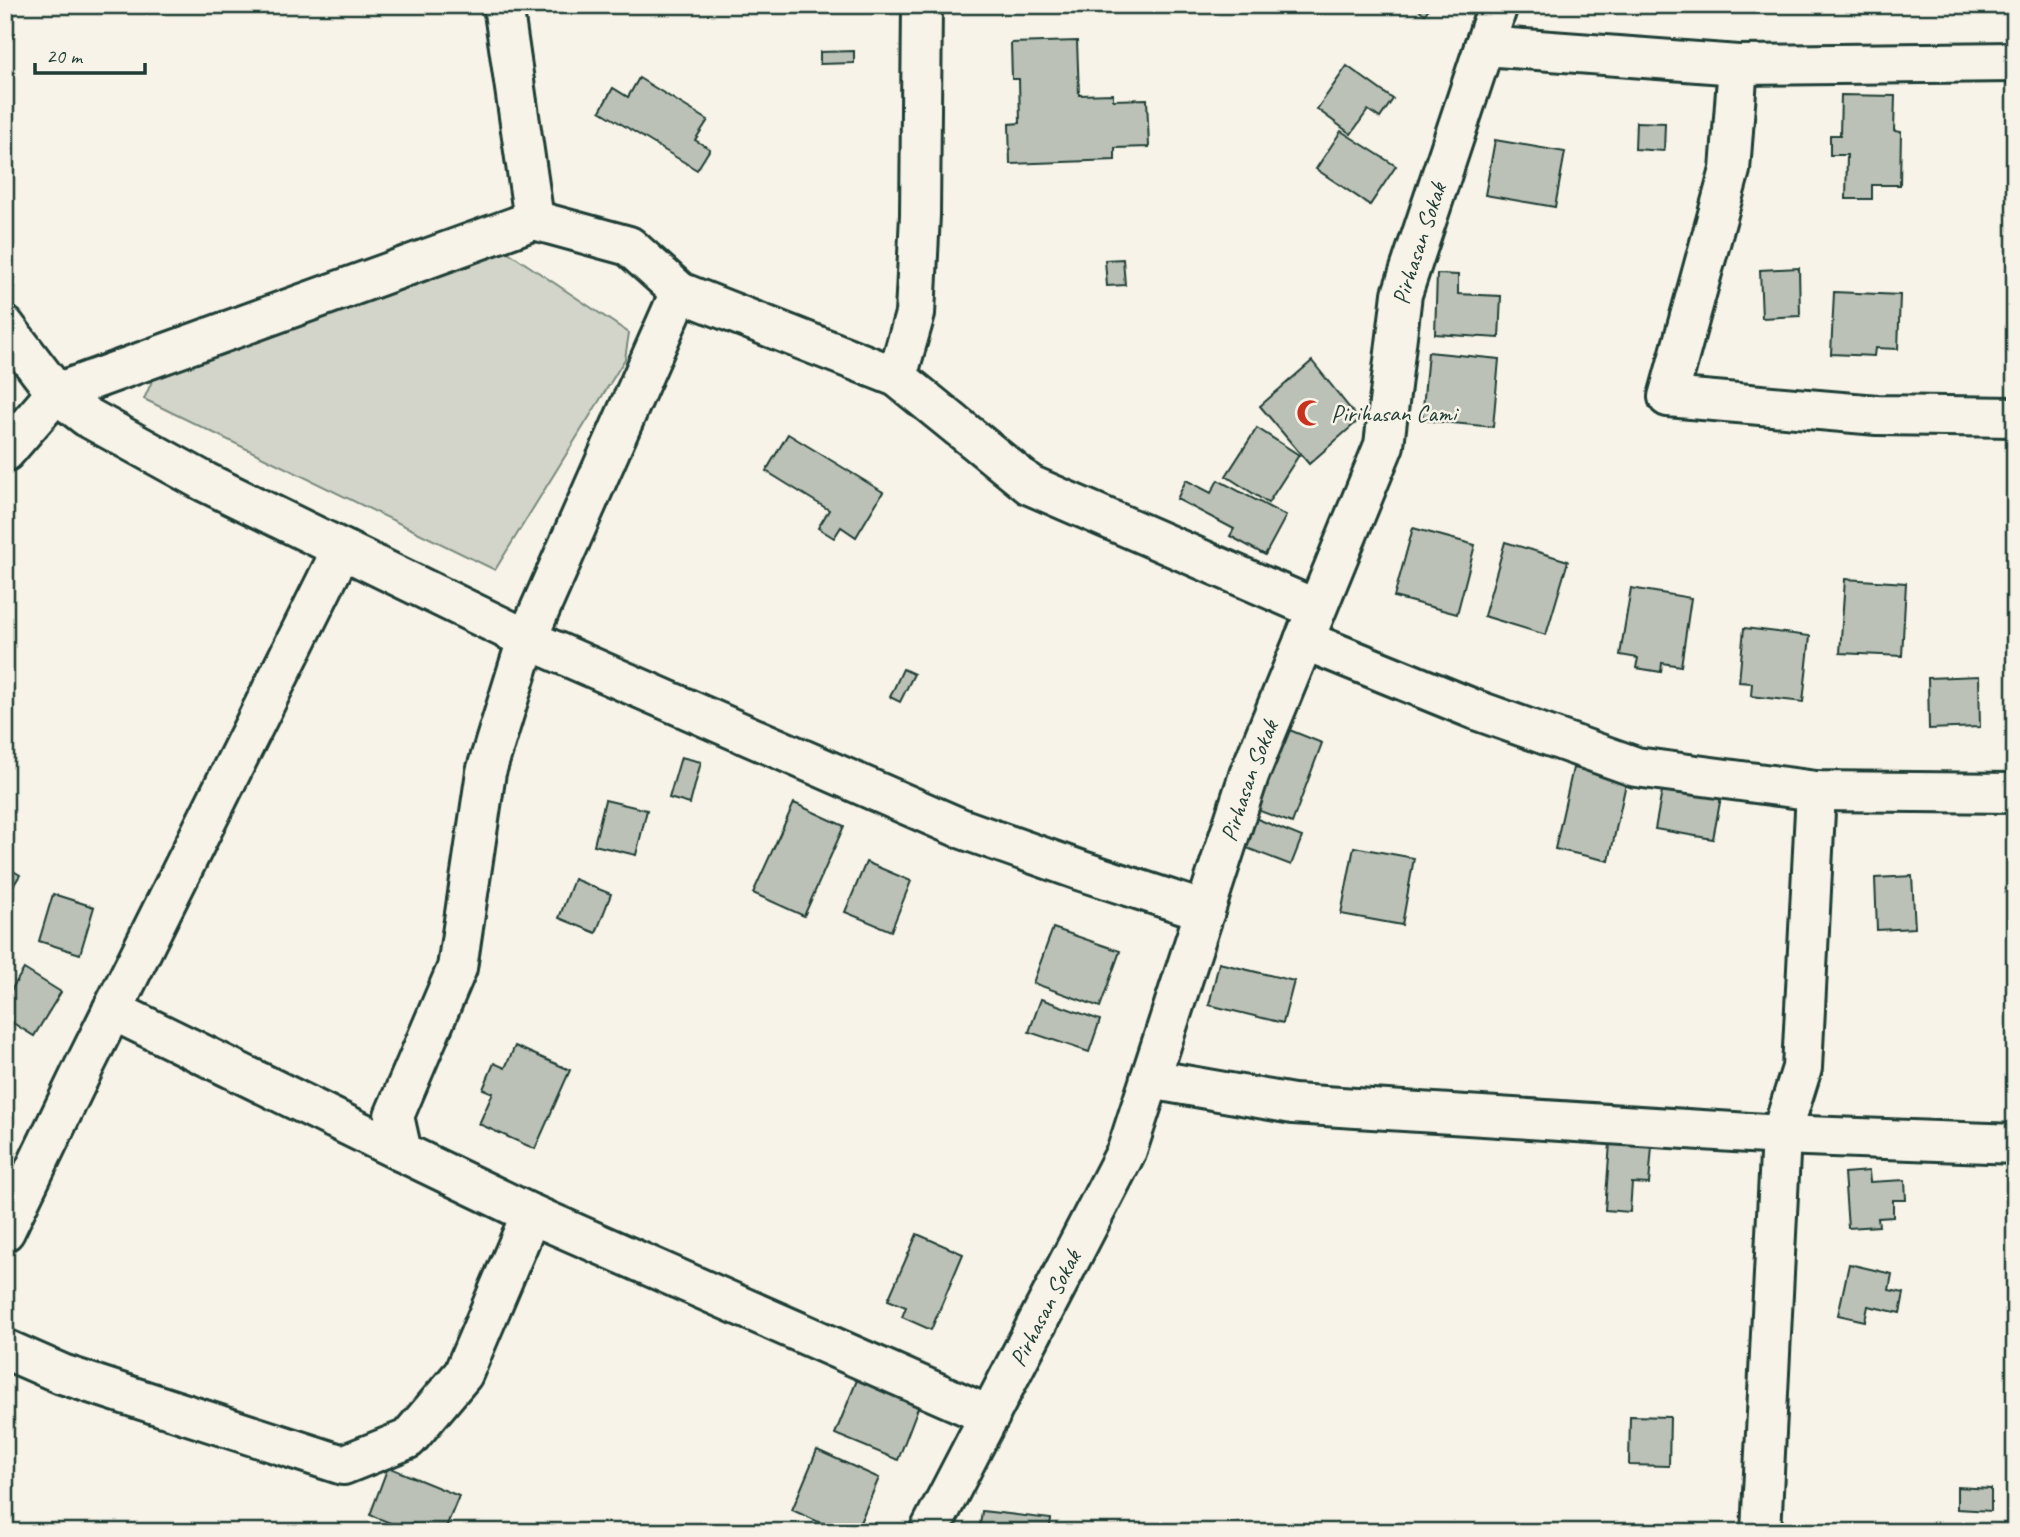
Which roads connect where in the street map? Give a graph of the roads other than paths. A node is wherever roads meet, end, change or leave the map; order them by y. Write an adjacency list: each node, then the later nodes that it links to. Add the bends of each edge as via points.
1 (503, 5): 7 (street)
2 (922, 5): 10 (street, via 915,314)
3 (1498, 5): 4 (street, Pirhasan Sokak)
4 (1484, 46): 6 (street); 15 (street, Pirhasan Sokak, via 1402,294 1384,445)
5 (2015, 62): 6 (street)
6 (1738, 65): 12 (street, via 1730,170 1668,397 1877,415)
7 (534, 220): 8 (street, via 629,246); 11 (street)
8 (680, 292): 10 (street); 16 (street)
9 (5, 326): 11 (street)
10 (897, 377): 15 (street, via 1030,485)
11 (56, 393): 13 (street); 14 (street, via 87,417 169,462)
12 (2015, 417)
13 (5, 452)
14 (342, 549): 16 (street); 20 (street)
15 (1310, 624): 17 (street, via 1476,710 1636,767); 19 (street, Pirhasan Sokak, via 1249,775)
16 (527, 639): 19 (street, via 960,828); 24 (street, via 486,772 457,968 394,1116)
17 (1816, 791): 18 (street); 22 (street, via 1802,1068)
18 (2015, 793)
19 (1205, 911): 21 (street, Pirhasan Sokak)
20 (113, 1010): 24 (street); 26 (street)
21 (1150, 1079): 22 (street, via 1293,1104); 28 (street, Pirhasan Sokak, via 1127,1150)
22 (1782, 1135): 23 (street); 30 (street)
23 (2015, 1144)
24 (402, 1152): 25 (street)
25 (531, 1214): 27 (street, via 463,1374 408,1439 344,1465 61,1374); 28 (street)
26 (5, 1231)
27 (5, 1349)
28 (989, 1416): 29 (street, Pirhasan Sokak)
29 (929, 1532)
30 (1761, 1532)

